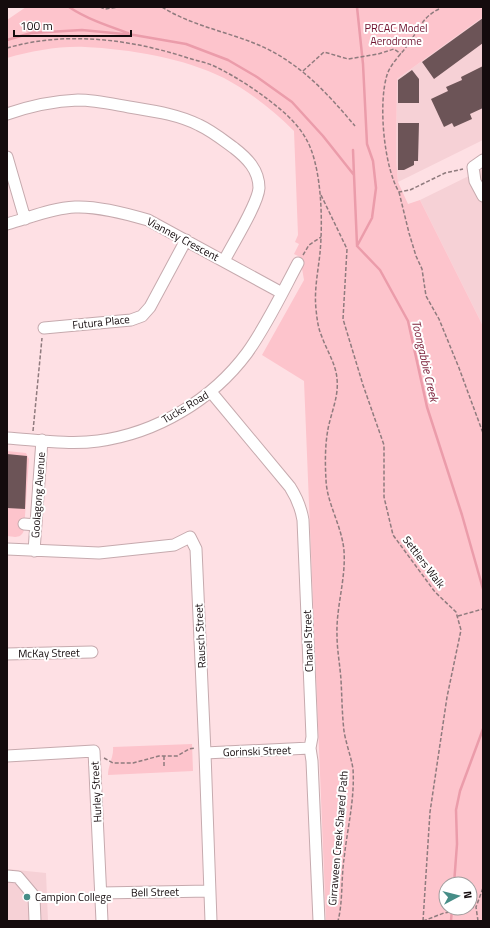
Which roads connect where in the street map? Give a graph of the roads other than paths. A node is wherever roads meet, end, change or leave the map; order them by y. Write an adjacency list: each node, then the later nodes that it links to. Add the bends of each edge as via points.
1 (7, 114): 8 (street, via 53,102 104,102 163,113 198,125 217,135 251,163 259,187 257,200)
2 (7, 157): 5 (street)
3 (483, 160): 4 (street, via 473,166 475,181)
4 (483, 196)
5 (25, 219): 6 (street, Vianney Crescent); 7 (street, Vianney Crescent, via 60,209 89,208 129,214 148,220)
6 (7, 224)
7 (186, 240): 8 (street, Vianney Crescent); 11 (street, Futura Place, via 150,307 142,316 131,320)
8 (224, 261): 10 (street, Vianney Crescent)
9 (298, 263): 10 (street, Tucks Road)
10 (282, 293): 12 (street, Tucks Road, via 268,321 247,352)
11 (44, 328)
12 (211, 392): 14 (street, Tucks Road, via 177,414 136,432 98,441); 21 (street, Chanel Street, via 290,487 301,510 312,737)
13 (7, 438): 14 (street, Tucks Road)
14 (37, 440): 16 (street, Goolagong Avenue)
15 (24, 524): 16 (street)
16 (36, 525): 18 (street, Goolagong Avenue)
17 (7, 549): 18 (street, Rausch Street)
18 (34, 551): 22 (street, Rausch Street, via 99,553 174,545 190,537 196,550)
19 (92, 652): 20 (street, McKay Street)
20 (7, 654)
21 (310, 748): 22 (street, Gorinski Street); 30 (street, Chanel Street)
22 (205, 750): 25 (street, Rausch Street)
23 (7, 756): 26 (street, Hurley Street, via 94,751)
24 (7, 876): 27 (street, via 18,877 34,896)
25 (209, 891): 26 (street, Bell Street); 29 (street, Rausch Street)
26 (101, 893): 28 (street, Hurley Street)
27 (35, 921)
28 (102, 921)
29 (211, 921)
30 (319, 921)

